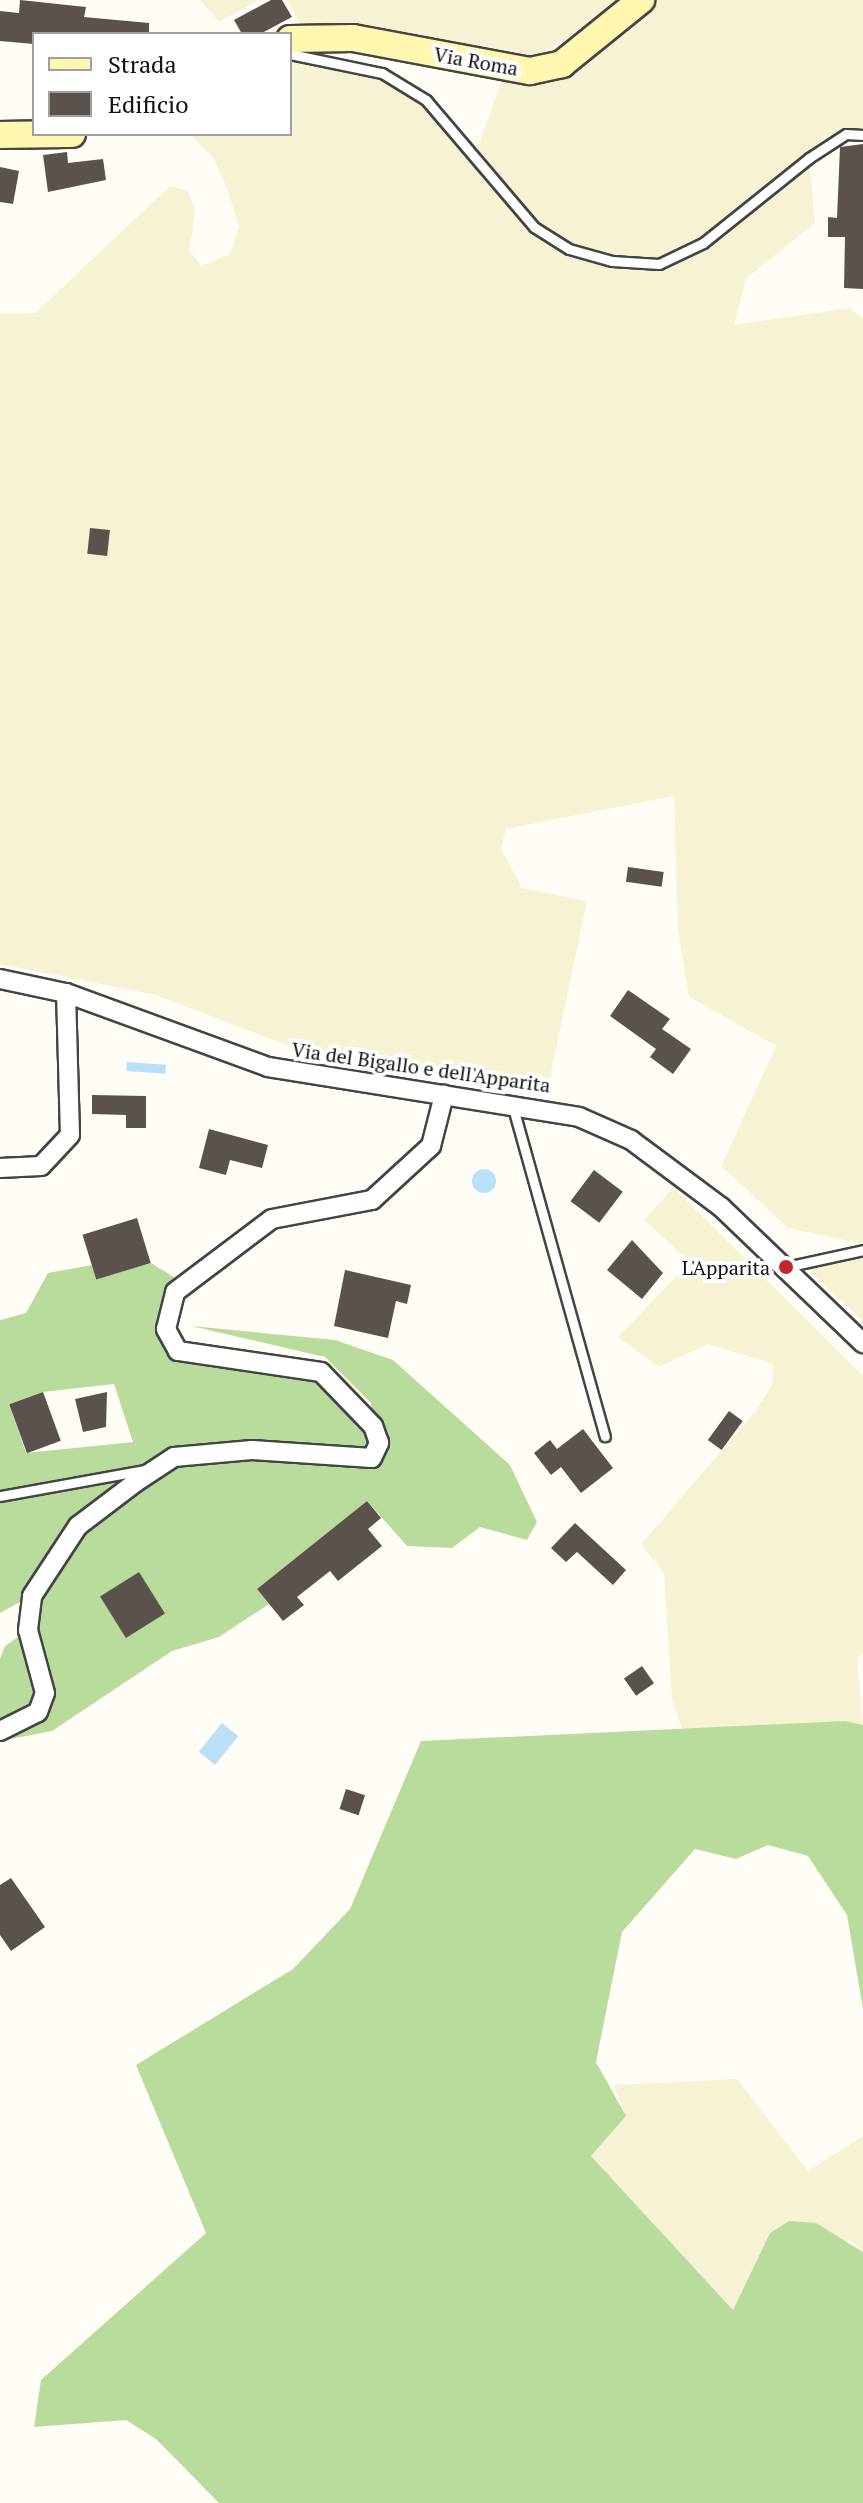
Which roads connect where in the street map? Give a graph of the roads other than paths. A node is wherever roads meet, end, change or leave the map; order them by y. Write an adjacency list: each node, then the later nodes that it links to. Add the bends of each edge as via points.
1 (641, 0): 2 (main road, Via Roma, via 562,64 530,71 353,38)
2 (292, 39)
3 (292, 54): 6 (lane, via 382,73 426,100 534,227 569,249 612,261 659,264 703,243 809,158 846,134)
4 (0, 135): 5 (main road)
5 (32, 135)
6 (863, 135)
7 (0, 979): 8 (street, Via del Bigallo e dell'Apparita)
8 (66, 993): 9 (street, Via del Bigallo e dell'Apparita, via 268,1067); 11 (street, via 70,1135 41,1166)
9 (444, 1095): 10 (street, Via del Bigallo e dell'Apparita); 16 (street, via 431,1146 372,1200 272,1219 175,1292 166,1329 178,1351 321,1372 373,1426 379,1443 372,1458 252,1450 174,1457)
10 (511, 1101): 13 (street, Via del Bigallo e dell'Apparita, via 555,1108 631,1140); 15 (lane)
11 (0, 1168)
12 (863, 1250): 13 (lane)
13 (786, 1267): 14 (street, Via del Bigallo e dell'Apparita)
14 (863, 1343)
15 (605, 1436)
16 (156, 1468): 17 (lane); 18 (street, via 78,1526 32,1596 28,1630 45,1693 38,1712)
17 (0, 1496)
18 (0, 1731)

